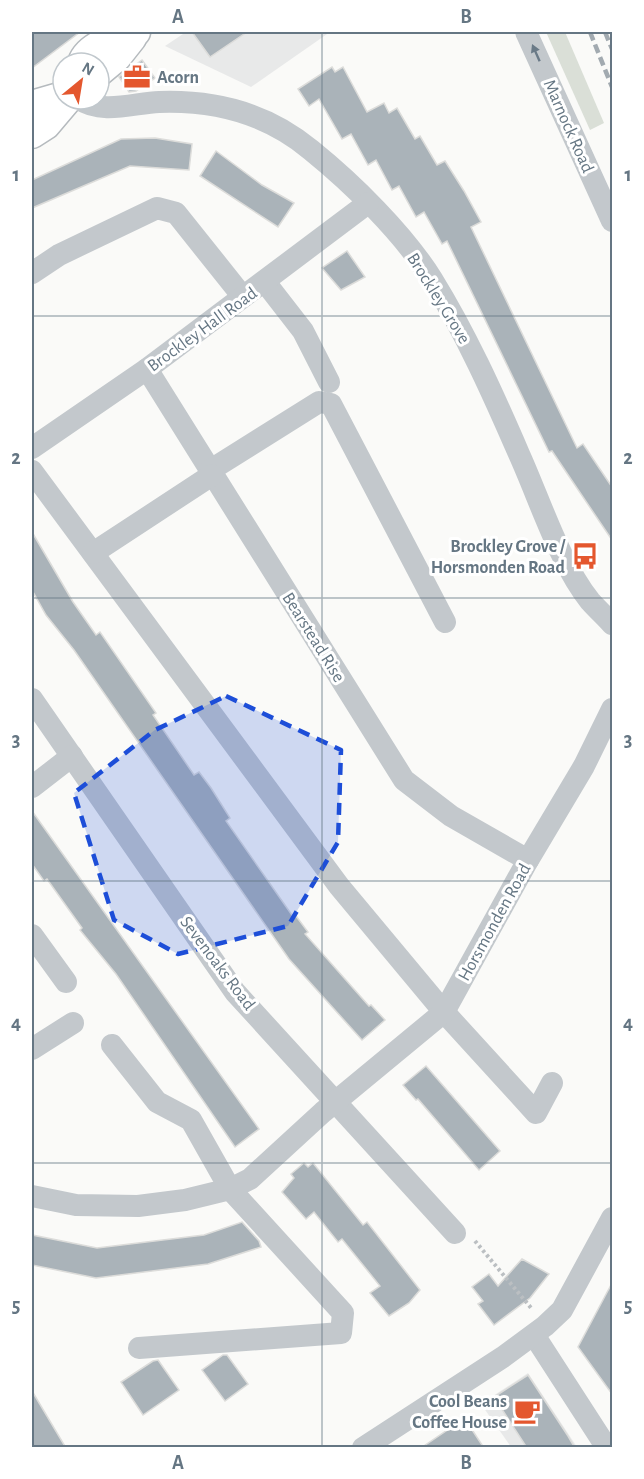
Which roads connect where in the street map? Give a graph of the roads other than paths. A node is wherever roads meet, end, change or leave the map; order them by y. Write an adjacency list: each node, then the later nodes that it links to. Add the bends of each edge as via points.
1 (136, 32): 3 (main road, via 106,41); 4 (main road)
2 (526, 32): 11 (street, Marnock Road, one-way to 2)
3 (93, 51)
4 (111, 62)
5 (51, 99): 6 (main road)
6 (32, 105)
7 (111, 106): 10 (street, Brockley Grove, via 205,103 266,120 312,150)
8 (58, 111): 9 (main road)
9 (32, 134)
10 (368, 203): 13 (street, Brockley Hall Road); 22 (street, Brockley Grove, via 431,278 484,376 566,561 590,600)
11 (612, 221)
12 (32, 273): 14 (street, via 59,255 157,208 176,213)
13 (265, 282): 14 (street, Brockley Hall Road); 16 (street, via 303,331)
14 (243, 297): 15 (street, Brockley Hall Road)
15 (147, 369): 17 (street, Brockley Hall Road); 19 (street, Bearstead Rise)
16 (329, 382)
17 (36, 436)
18 (32, 471): 20 (street)
19 (210, 473): 20 (street); 21 (street, via 319,402 331,404); 27 (street, Bearstead Rise, via 404,780 451,816)
20 (93, 553): 30 (street, via 339,886)
21 (446, 622)
22 (612, 624)
23 (32, 699): 25 (street, Sevenoaks Road)
24 (612, 709): 27 (street, Horsmonden Road, via 584,766)
25 (72, 756): 26 (street); 35 (street, Sevenoaks Road, via 235,992)
26 (32, 786)
27 (528, 860): 30 (street, Horsmonden Road)
28 (32, 935): 29 (street)
29 (66, 982)
30 (444, 1012): 34 (street, via 536,1113); 35 (street, Horsmonden Road)
31 (73, 1023): 33 (street)
32 (112, 1045): 36 (street, via 157,1102 190,1120)
33 (32, 1049)
34 (552, 1083)
35 (335, 1102): 36 (street, Horsmonden Road, via 250,1179); 39 (street, Sevenoaks Road)
36 (230, 1190): 37 (street, Horsmonden Road, via 138,1206 76,1205); 41 (street, via 343,1313 340,1333)
37 (32, 1196)
38 (612, 1218): 40 (street, via 562,1310)
39 (463, 1235)
40 (540, 1331): 42 (street); 43 (street)
41 (139, 1348)
42 (363, 1448)
43 (607, 1448)

